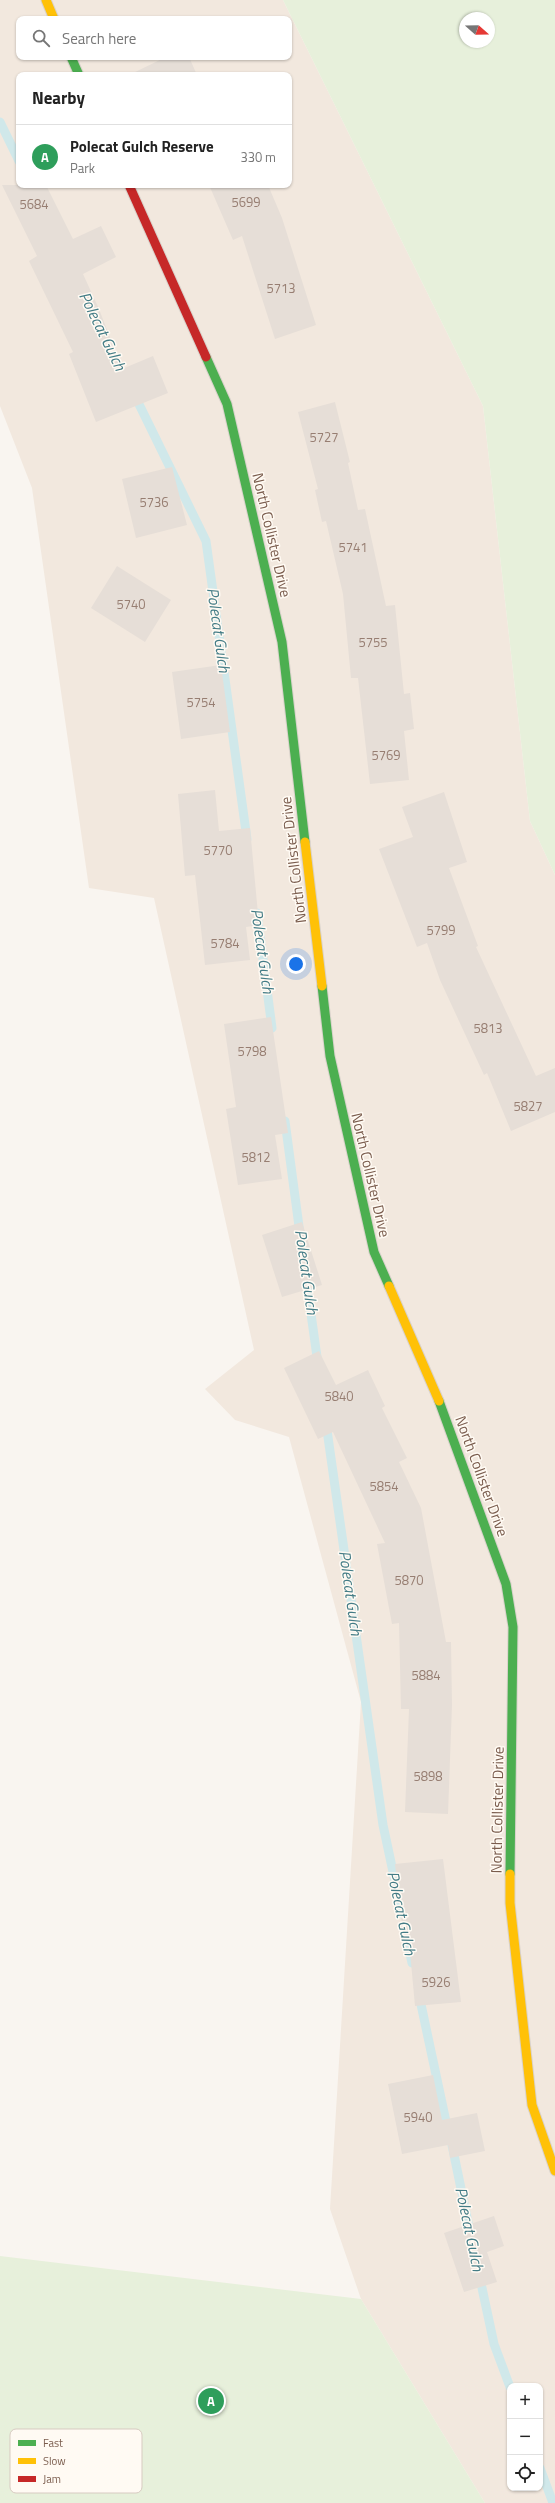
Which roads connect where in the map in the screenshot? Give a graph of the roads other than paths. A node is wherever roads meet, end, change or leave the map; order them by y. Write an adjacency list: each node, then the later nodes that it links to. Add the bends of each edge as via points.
1 (46, 0): 2 (street)
2 (53, 16)
3 (72, 60): 4 (street)
4 (78, 72)
5 (130, 188): 6 (street, North Collister Drive, via 227,404 279,627 330,1056 374,1252 450,1428 506,1584 513,1627 510,1903 532,2105)
6 (555, 2171)

